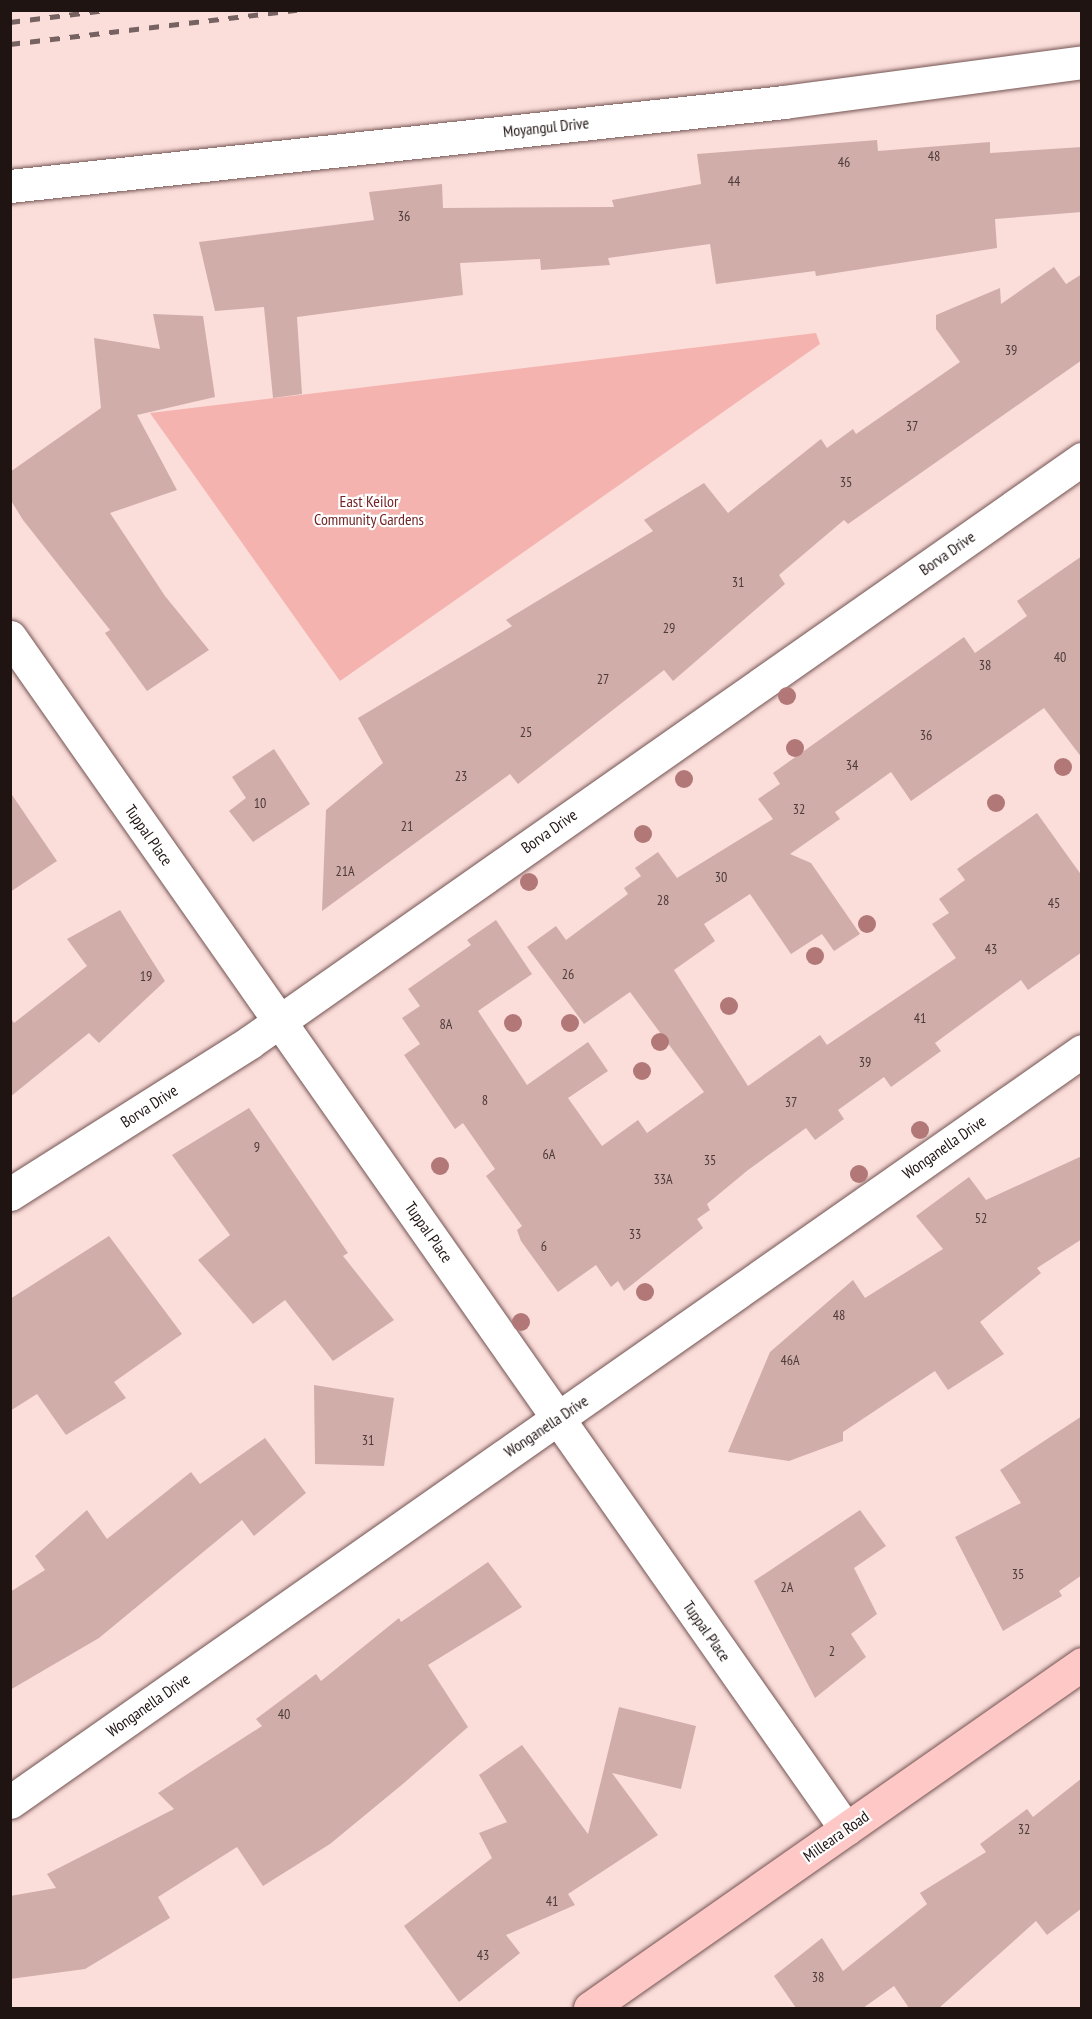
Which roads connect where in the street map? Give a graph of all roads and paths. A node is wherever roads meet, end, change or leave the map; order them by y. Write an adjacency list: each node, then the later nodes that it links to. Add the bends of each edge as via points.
1 (1082, 62): 2 (street, Moyangul Drive, via 784,102)
2 (10, 186)
3 (1082, 459): 5 (street, Borva Drive)
4 (10, 637): 5 (street, Tuppal Place)
5 (280, 1020): 7 (street, Borva Drive); 8 (street, Tuppal Place)
6 (1082, 1051): 8 (street, Wonganella Drive)
7 (10, 1194)
8 (558, 1416): 10 (street, Wonganella Drive); 11 (street, Tuppal Place)
9 (1082, 1664): 11 (main road, Milleara Road)
10 (10, 1802)
11 (846, 1830): 12 (main road, Milleara Road)
12 (590, 2008)

